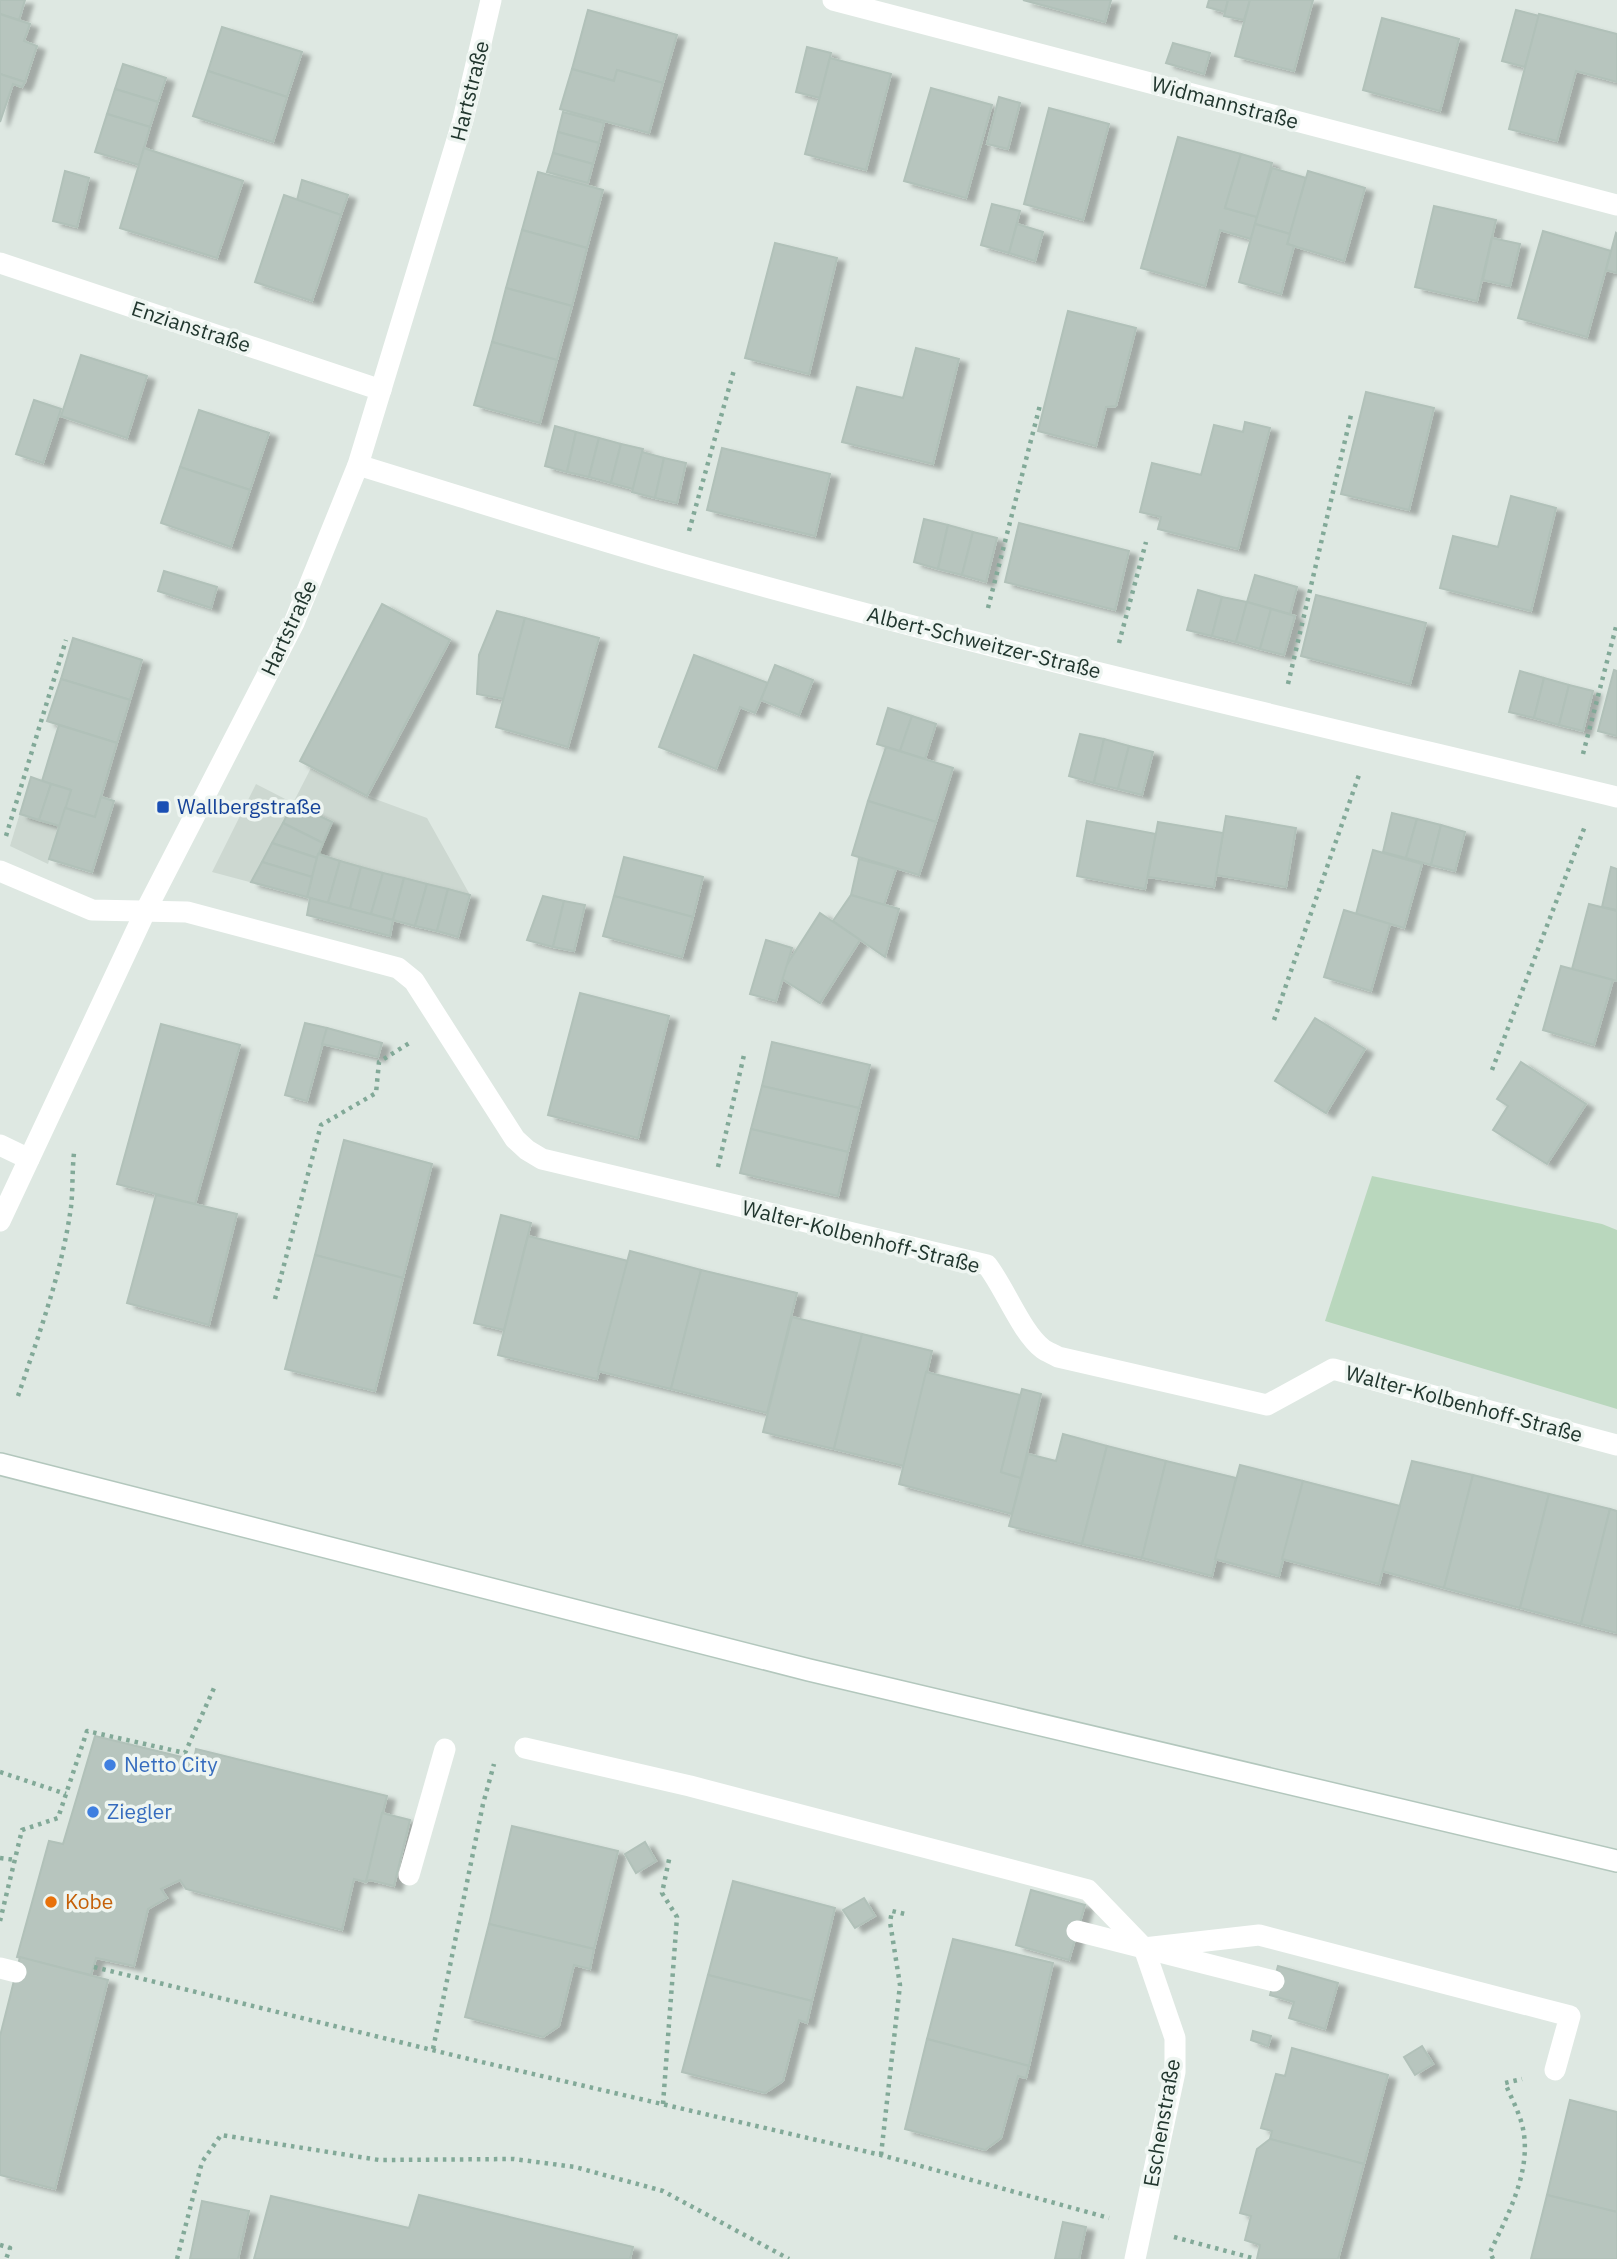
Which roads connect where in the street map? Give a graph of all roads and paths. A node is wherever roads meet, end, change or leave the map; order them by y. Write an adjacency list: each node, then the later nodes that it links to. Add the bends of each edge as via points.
1 (491, 0): 6 (street, Hartstraße, via 463,120)
2 (833, 0): 3 (street, Widmannstraße)
3 (1617, 205)
4 (0, 263): 6 (street, Enzianstraße)
5 (734, 370): 11 (path)
6 (381, 390): 9 (street, Hartstraße)
7 (1040, 405): 12 (path)
8 (1351, 415): 16 (path)
9 (358, 465): 11 (street, Albert-Schweitzer-Straße); 22 (street, Hartstraße, via 294,623)
10 (1146, 542): 15 (path)
11 (680, 563): 17 (street, Albert-Schweitzer-Straße)
12 (986, 613)
13 (1617, 623): 18 (path)
14 (66, 640): 20 (path)
15 (1119, 642)
16 (1287, 688)
17 (1372, 738): 19 (street, Albert-Schweitzer-Straße); 23 (path)
18 (1580, 765)
19 (1608, 795): 26 (path)
20 (4, 845)
21 (0, 871): 22 (street, via 92,910)
22 (145, 912): 24 (street, Walter-Kolbenhoff-Straße, via 187,912 398,968 414,981); 28 (street, Hartstraße)
23 (1274, 1020)
24 (442, 1024): 30 (street, Walter-Kolbenhoff-Straße, via 515,1139 527,1150 542,1159); 32 (path, via 379,1062 376,1093 321,1125)
25 (744, 1055): 30 (path)
26 (1492, 1070)
27 (0, 1145): 28 (street)
28 (29, 1159): 31 (street, Hartstraße)
29 (72, 1171): 33 (path, via 63,1251)
30 (710, 1200): 34 (street, Walter-Kolbenhoff-Straße, via 987,1265 1030,1335 1058,1357 1267,1405 1333,1370)
31 (0, 1221)
32 (275, 1299)
33 (18, 1396)
34 (1617, 1445)
35 (0, 1464): 44 (street, via 809,1670)
36 (214, 1688): 40 (path, via 185,1753 87,1731)
37 (525, 1748): 49 (street, via 550,1760 922,1855 1088,1889); 52 (path, via 500,1741)
38 (445, 1749): 45 (street)
39 (0, 1772): 40 (path)
40 (66, 1794): 43 (path, via 58,1818 22,1830)
41 (670, 1855): 54 (path, via 662,1893 677,1916)
42 (0, 1858): 43 (path)
43 (15, 1860): 47 (path)
44 (1617, 1861)
45 (408, 1875)
46 (905, 1914): 55 (path, via 892,1912 890,1922 900,1985)
47 (0, 1921)
48 (1077, 1931): 49 (street)
49 (1144, 1948): 51 (street); 53 (street, via 1259,1935 1570,2016); 56 (street, Eschenstraße, via 1175,2038 1175,2072)
50 (94, 1967): 52 (path)
51 (1274, 1981)
52 (433, 2049): 54 (path)
53 (1555, 2070): 63 (path, via 1504,2083 1521,2120 1526,2158 1511,2210 1490,2252)
54 (663, 2104): 55 (path)
55 (881, 2155): 56 (path)
56 (1143, 2228): 61 (street, Eschenstraße); 62 (path)
57 (0, 2245): 58 (path, via 10,2248)
58 (6, 2259)
59 (177, 2259): 60 (path, via 202,2162 221,2135 379,2160 514,2159 575,2167 663,2191)
60 (789, 2259)
61 (1135, 2259)
62 (1256, 2259)
63 (1493, 2259)

